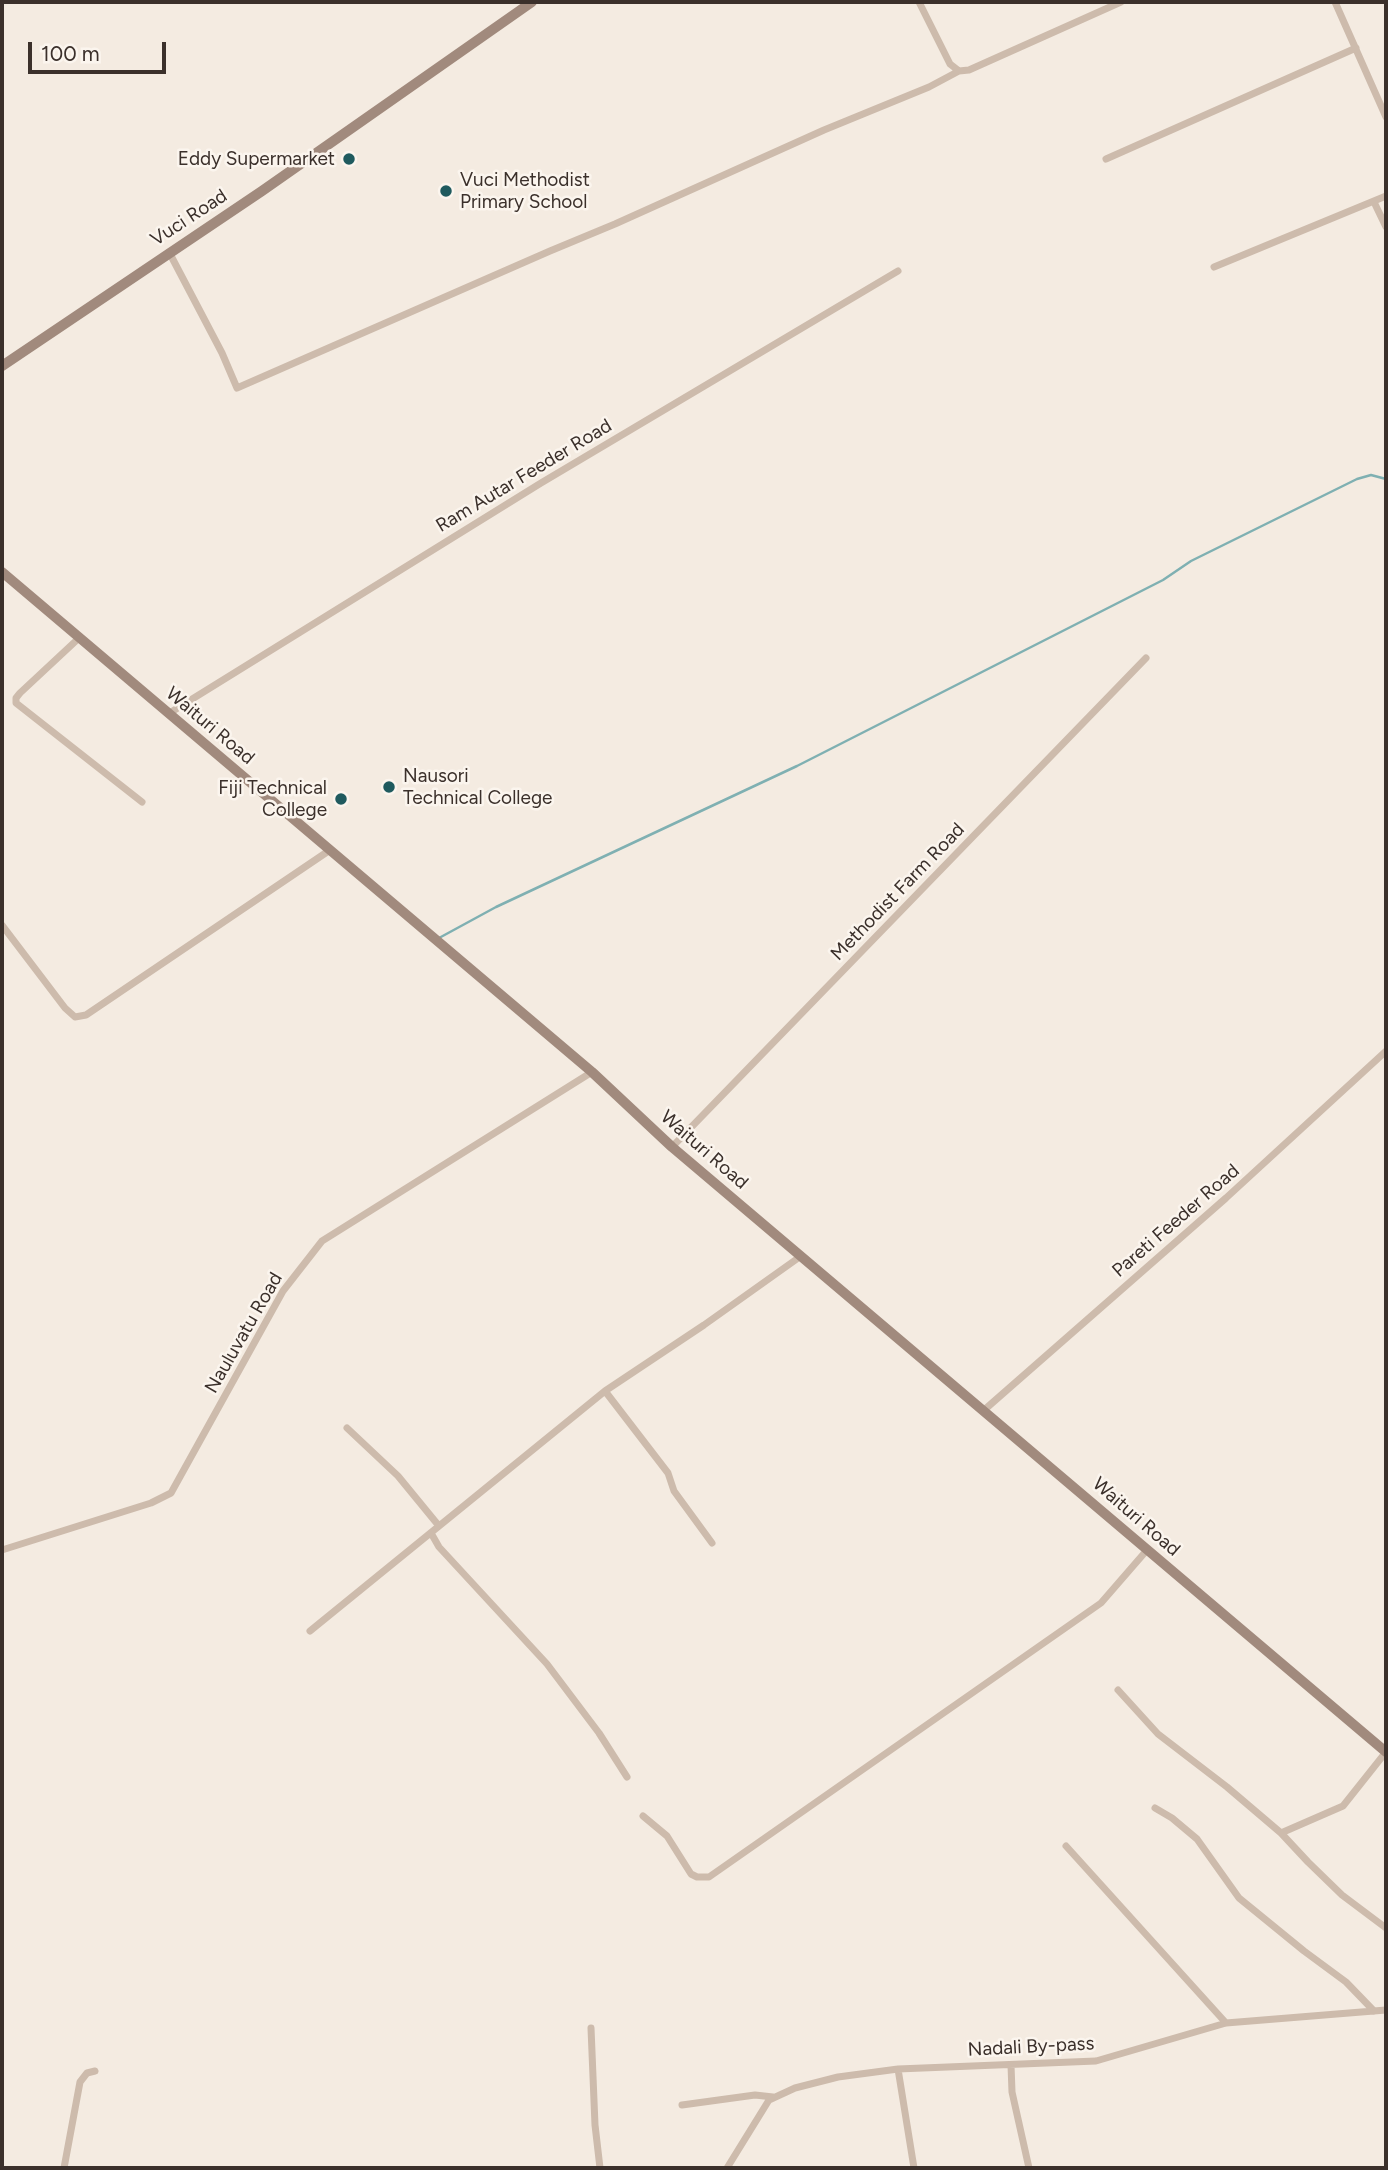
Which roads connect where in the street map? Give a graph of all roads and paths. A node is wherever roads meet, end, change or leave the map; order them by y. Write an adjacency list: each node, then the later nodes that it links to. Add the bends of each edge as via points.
1 (532, 2): 12 (main road, Vuci Road)
2 (919, 2): 6 (street, via 950,64)
3 (1121, 2): 6 (street)
4 (1335, 2): 5 (street)
5 (1356, 48): 7 (street); 8 (street)
6 (959, 71): 12 (street, via 237,388)
7 (1386, 117)
8 (1106, 159)
9 (1386, 196): 10 (street)
10 (1374, 202): 11 (street); 13 (street)
11 (1386, 227)
12 (169, 252): 15 (main road, Vuci Road)
13 (1214, 267)
14 (898, 271): 19 (street, Ram Autar Feeder Road, via 541,483)
15 (2, 366)
16 (2, 572): 17 (main road, Waituri Road)
17 (79, 638): 19 (main road, Waituri Road); 20 (street, via 20,693 16,704)
18 (1146, 658): 25 (street, Methodist Farm Road)
19 (168, 713): 21 (main road, Waituri Road)
20 (142, 802)
21 (330, 850): 22 (street, via 86,1015 75,1017 65,1008); 24 (main road, Waituri Road)
22 (4, 927)
23 (1386, 1051): 28 (street, Pareti Feeder Road)
24 (592, 1072): 25 (main road, Waituri Road); 33 (street, Nauluvatu Road, via 323,1241 283,1291 172,1493)
25 (672, 1147): 26 (main road, Waituri Road)
26 (801, 1256): 27 (street); 28 (main road, Waituri Road)
27 (605, 1391): 30 (street); 32 (street, via 668,1473 674,1491)
28 (983, 1411): 34 (main road, Waituri Road)
29 (347, 1428): 30 (street, via 398,1476)
30 (439, 1526): 31 (street)
31 (431, 1533): 35 (street); 38 (street, via 547,1664)
32 (712, 1543)
33 (2, 1550)
34 (1147, 1550): 37 (main road, Waituri Road); 40 (street, via 1101,1603 709,1877 691,1874 667,1836)
35 (310, 1631)
36 (1118, 1690): 41 (street, via 1158,1734)
37 (1386, 1752): 41 (street, via 1343,1806)
38 (627, 1777)
39 (1155, 1808): 45 (street, via 1197,1839 1239,1898 1346,1982)
40 (643, 1816)
41 (1281, 1833): 43 (street, via 1342,1895)
42 (1066, 1846): 46 (street)
43 (1386, 1928)
44 (1386, 2010): 45 (street, Nadali By-pass)
45 (1374, 2011): 46 (street, Nadali By-pass)
46 (1226, 2024): 48 (street, Nadali By-pass, via 1096,2061)
47 (591, 2028): 54 (street)
48 (1011, 2065): 49 (street, Nadali By-pass); 57 (street)
49 (898, 2068): 51 (street, Nadali By-pass, via 838,2077); 56 (street)
50 (95, 2071): 53 (street, via 80,2082)
51 (773, 2096): 52 (street); 55 (street, Nadali By-pass)
52 (682, 2105)
53 (64, 2168)
54 (600, 2168)
55 (727, 2168)
56 (914, 2168)
57 (1028, 2168)

